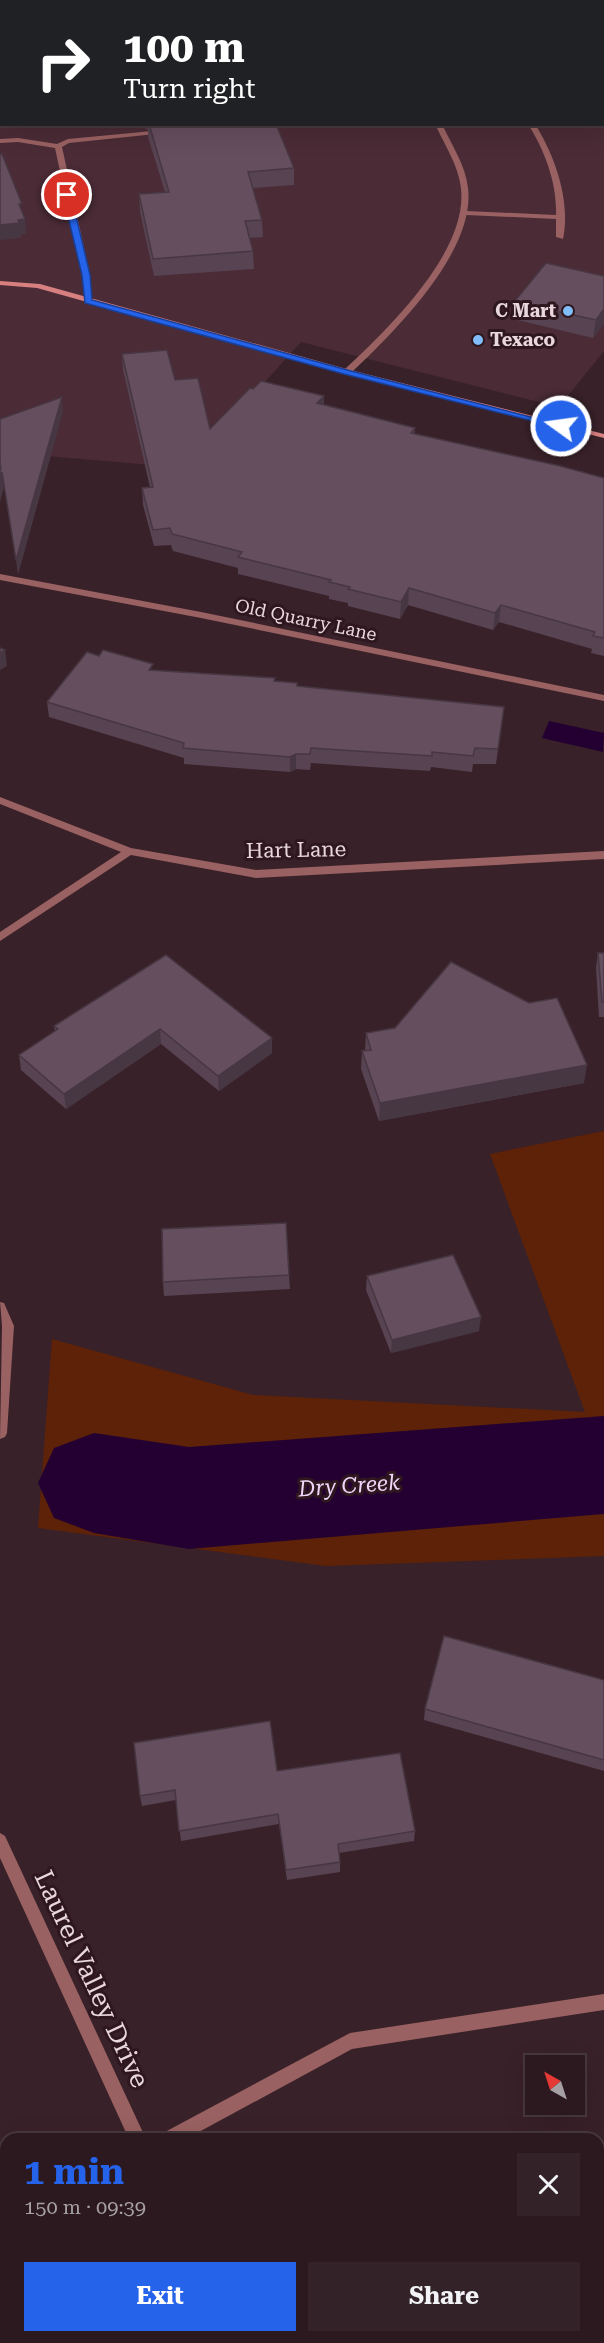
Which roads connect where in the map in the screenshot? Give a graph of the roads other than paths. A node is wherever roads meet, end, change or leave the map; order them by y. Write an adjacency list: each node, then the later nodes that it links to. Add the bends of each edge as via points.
1 (439, 126): 6 (street, via 465,188)
2 (532, 126): 7 (street, via 562,203)
3 (175, 131): 5 (street, via 68,141)
4 (0, 141): 5 (street)
5 (58, 146): 10 (street, via 86,275)
6 (466, 213): 7 (street); 11 (street, via 439,270)
7 (560, 218): 8 (street)
8 (560, 237)
9 (0, 283): 10 (street, via 37,286)
10 (88, 302): 11 (street)
11 (347, 372): 12 (street)
12 (604, 436)
13 (0, 577): 14 (street, Old Quarry Lane)
14 (604, 698)
15 (0, 800): 16 (street, Hart Lane)
16 (129, 850): 17 (street, Hart Lane, via 256,874); 18 (street)
17 (604, 855)
18 (0, 937)
19 (0, 1307): 20 (street, via 8,1326)
20 (0, 1433)
21 (0, 1840): 23 (street, Laurel Valley Drive)
22 (604, 2002): 24 (street, via 350,2041)
23 (135, 2133)
24 (180, 2133)

